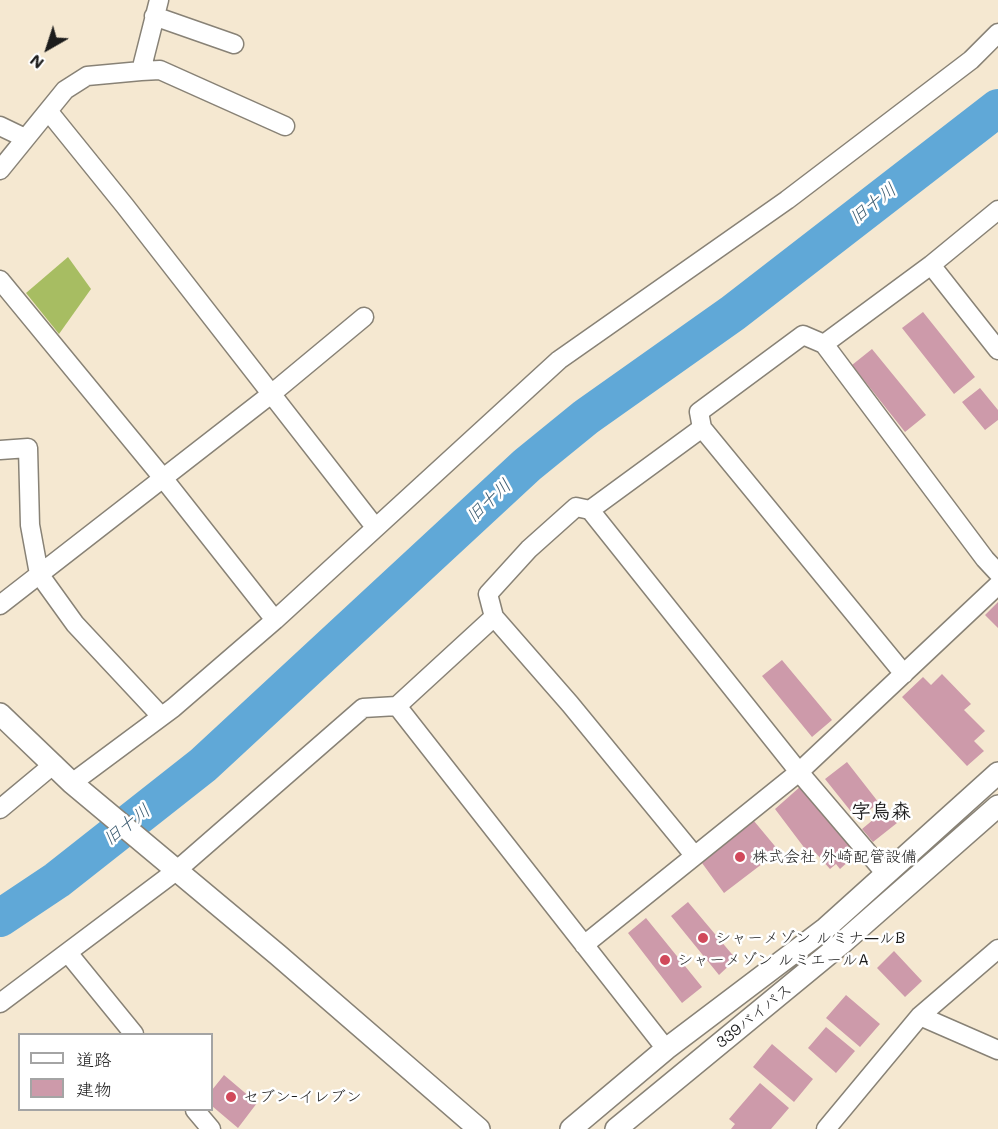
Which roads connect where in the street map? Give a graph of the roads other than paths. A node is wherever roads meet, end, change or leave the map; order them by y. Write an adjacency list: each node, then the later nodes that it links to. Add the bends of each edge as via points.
1 (157, 8): 3 (street); 4 (street)
2 (998, 33): 21 (street, via 971,60 787,200 559,360)
3 (234, 44)
4 (141, 71): 5 (street, via 87,76 65,90); 7 (street, via 160,70)
5 (49, 112): 8 (street); 16 (street)
6 (0, 126): 8 (street)
7 (285, 126)
8 (25, 138): 9 (street)
9 (0, 170)
10 (998, 210): 11 (street)
11 (931, 265): 14 (street); 15 (street)
12 (0, 280): 19 (street)
13 (364, 317): 16 (street)
14 (824, 344): 17 (street, via 803,335 699,412); 22 (street)
15 (998, 350)
16 (270, 394): 19 (street); 21 (street)
17 (702, 428): 20 (street); 28 (street)
18 (0, 450): 23 (street, via 28,448 30,525)
19 (163, 478): 23 (street); 27 (street)
20 (590, 510): 26 (street, via 576,507 495,586 488,594); 33 (street)
21 (375, 527): 27 (street)
22 (998, 573)
23 (39, 574): 25 (street); 31 (street, via 75,624)
24 (998, 585): 28 (street)
25 (0, 604)
26 (494, 617): 29 (street); 38 (street)
27 (275, 620): 31 (street)
28 (904, 674): 33 (street)
29 (398, 706): 39 (street, via 363,708); 41 (street)
30 (0, 714): 32 (street)
31 (161, 716): 35 (street)
32 (54, 764): 35 (street); 37 (street)
33 (799, 772): 38 (street); 40 (street)
34 (998, 773): 40 (street)
35 (74, 785): 39 (street)
36 (998, 806): 53 (street, 339バイパス, via 841,944)
37 (0, 809)
38 (694, 855): 41 (street)
39 (176, 871): 43 (street); 51 (street)
40 (886, 874): 47 (street, via 826,928)
41 (584, 945): 47 (street)
42 (998, 949): 45 (street)
43 (68, 953): 44 (street); 46 (street)
44 (0, 1003)
45 (920, 1016): 48 (street); 54 (street)
46 (132, 1033)
47 (666, 1049): 52 (street)
48 (998, 1050)
49 (196, 1111): 50 (street)
50 (211, 1129)
51 (479, 1129)
52 (571, 1129)
53 (616, 1129)
54 (826, 1129)

